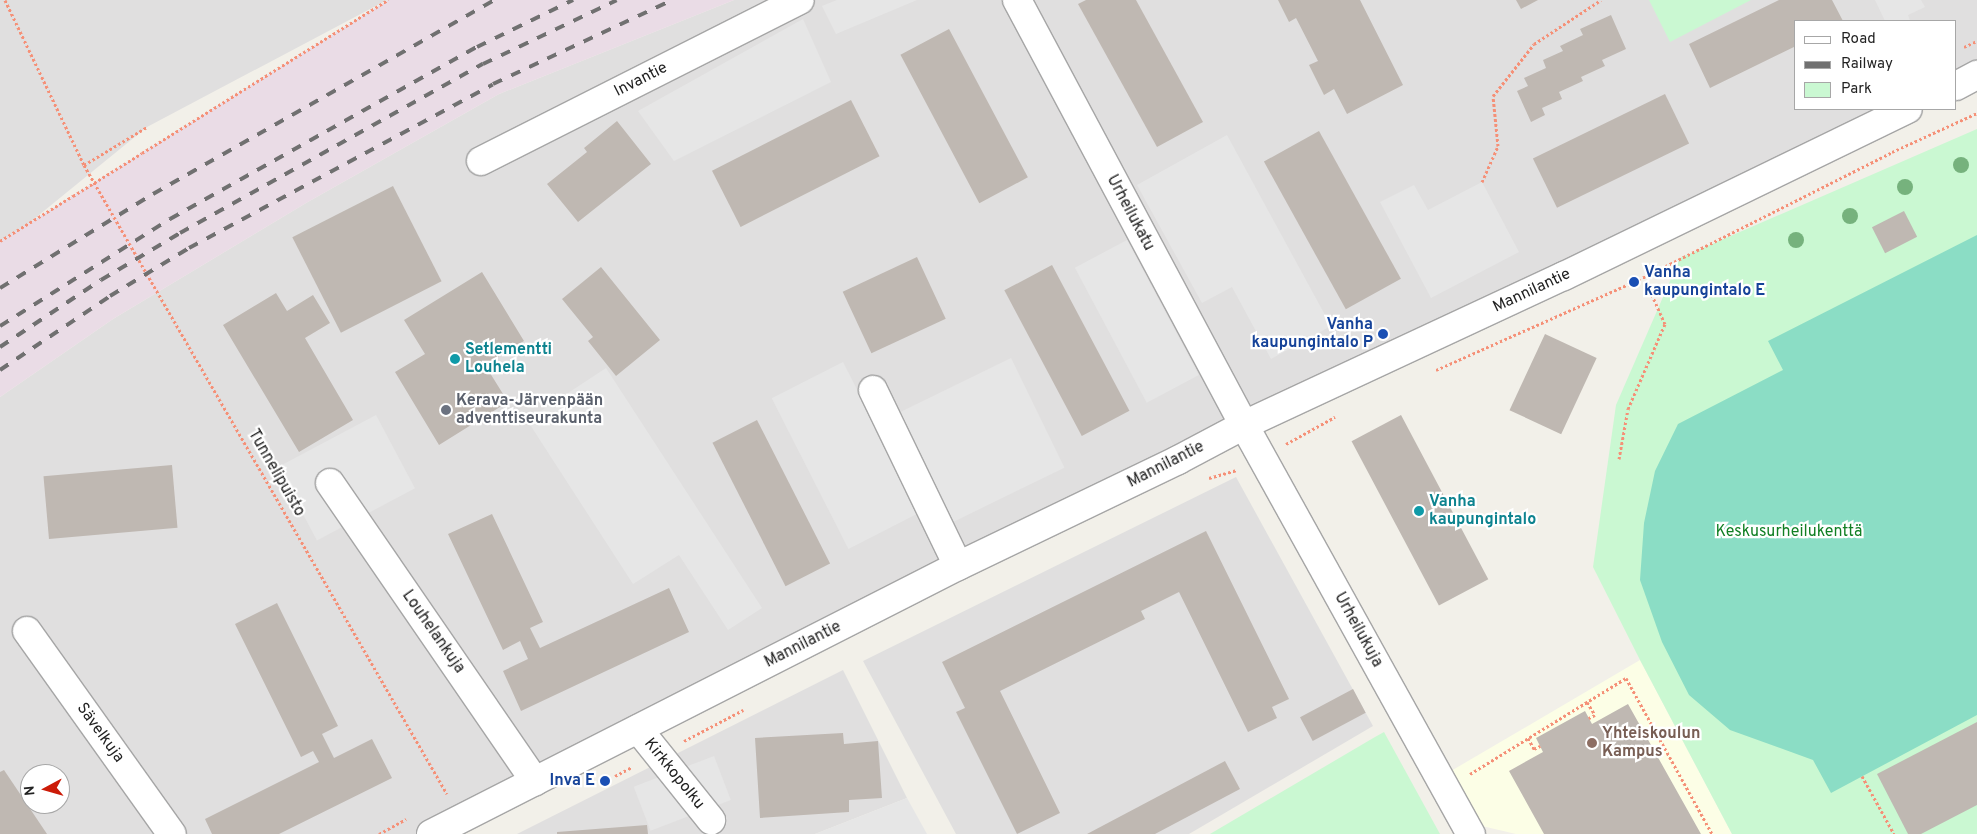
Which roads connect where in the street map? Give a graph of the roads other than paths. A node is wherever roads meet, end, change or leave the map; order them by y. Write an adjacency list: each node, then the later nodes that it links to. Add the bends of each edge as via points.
1 (800, 0): 6 (street, Invantie)
2 (1017, 0): 8 (street, Urheilukatu)
3 (1977, 75): 4 (street)
4 (1957, 85)
5 (1906, 110): 8 (street, Mannilantie, via 1564,276)
6 (481, 161)
7 (873, 390): 10 (street)
8 (1244, 425): 10 (street, Mannilantie); 17 (street, Urheilukuja)
9 (330, 483): 13 (street, Louhelankuja)
10 (958, 566): 12 (street, Mannilantie)
11 (27, 632): 15 (street, Sävelkuja)
12 (638, 729): 13 (street, Mannilantie); 14 (street, Kirkkopolku)
13 (535, 781): 16 (street, Mannilantie)
14 (711, 820)
15 (172, 834)
16 (431, 834)
17 (1471, 834)

